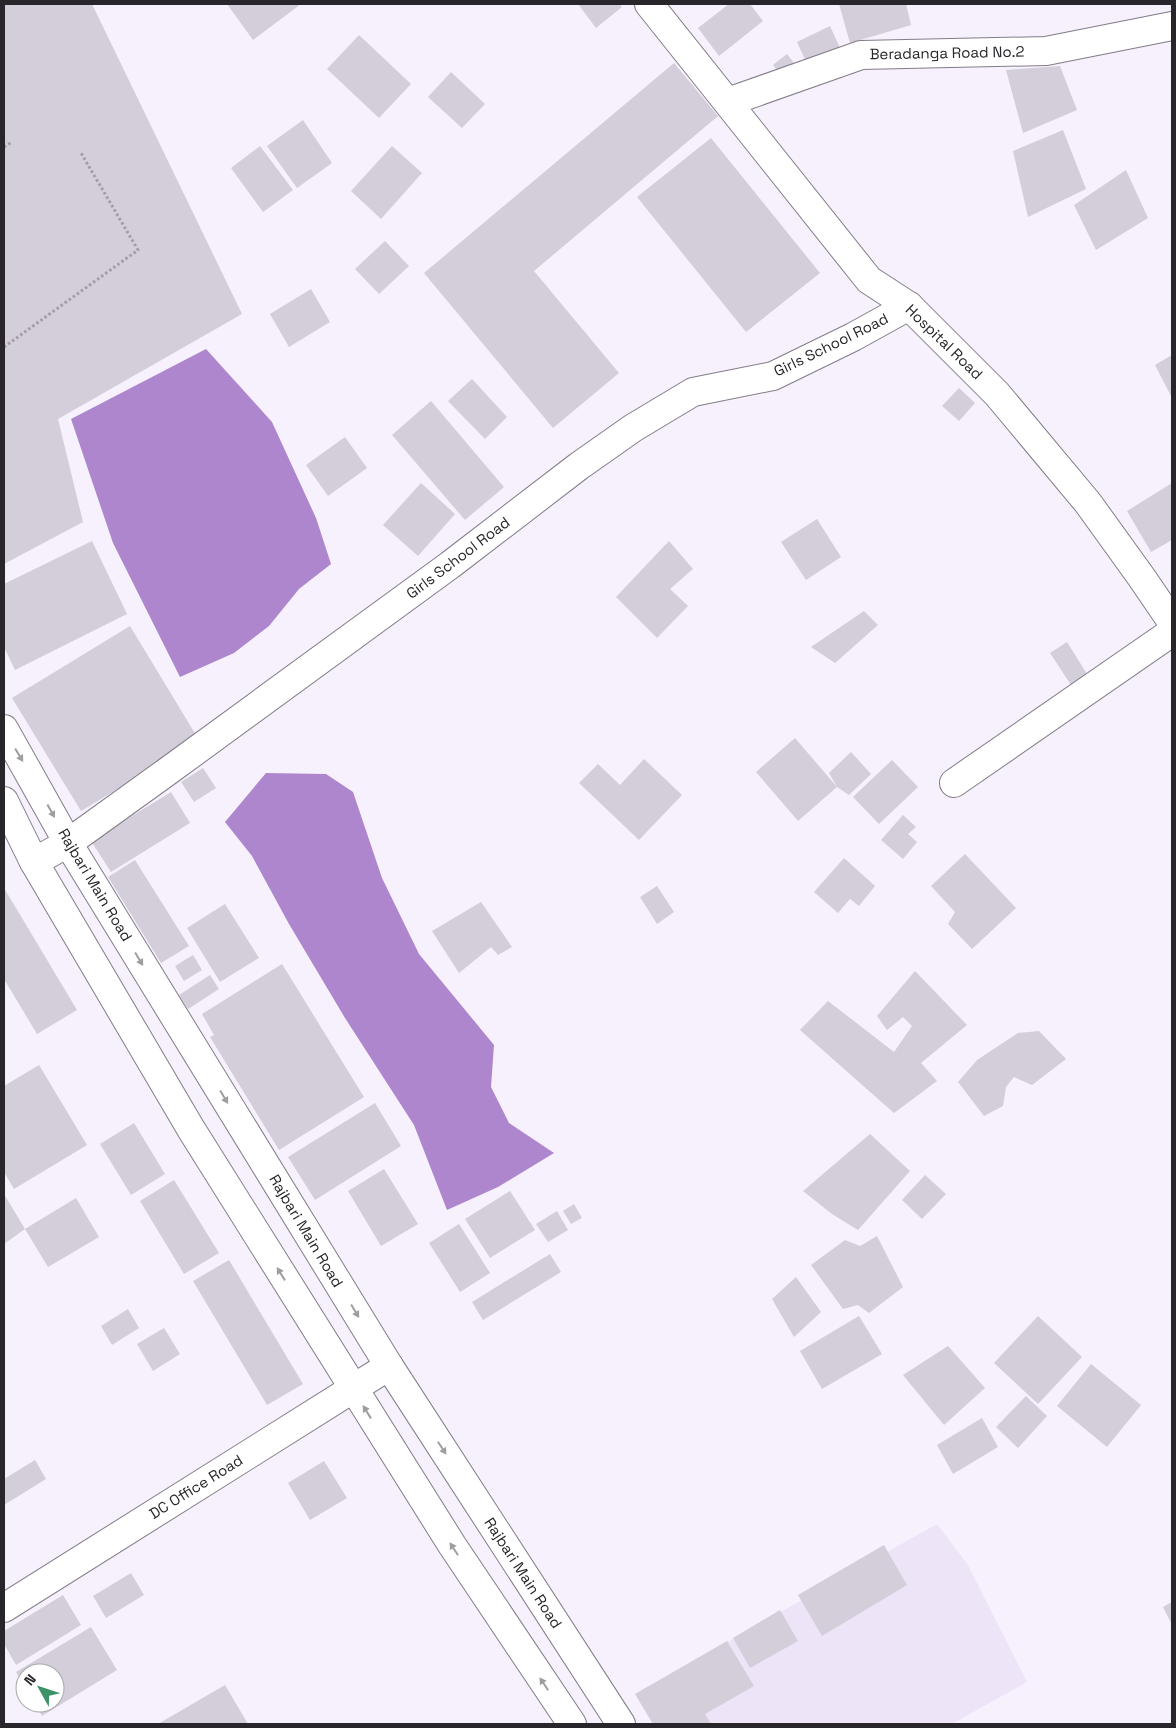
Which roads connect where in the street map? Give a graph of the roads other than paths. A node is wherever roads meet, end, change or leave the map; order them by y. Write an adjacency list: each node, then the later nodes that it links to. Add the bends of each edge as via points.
1 (648, 4): 3 (street, Hospital Road)
2 (1172, 26): 3 (street, Beradanga Road No.2, via 1046,51 862,55)
3 (728, 102): 4 (street, Hospital Road, via 869,280)
4 (909, 306): 5 (street, Hospital Road, via 997,394 1088,504); 11 (street, Girls School Road, via 772,376 693,392 633,428)
5 (1172, 622)
6 (1172, 632): 9 (street)
7 (4, 729): 8 (street, Rajbari Main Road, one-way to 8)
8 (34, 780): 10 (street); 11 (street, Rajbari Main Road, one-way to 11)
9 (954, 782)
10 (4, 801): 12 (street)
11 (68, 843): 12 (street, Girls School Road); 13 (street, Rajbari Main Road, one-way to 13)
12 (34, 862): 14 (street, one-way to 12, via 191,1129)
13 (388, 1366): 14 (street, DC Office Road); 17 (street, Rajbari Main Road, one-way to 17)
14 (352, 1388): 15 (street, DC Office Road); 16 (street, one-way to 14)
15 (4, 1608)
16 (572, 1724)
17 (621, 1724)

